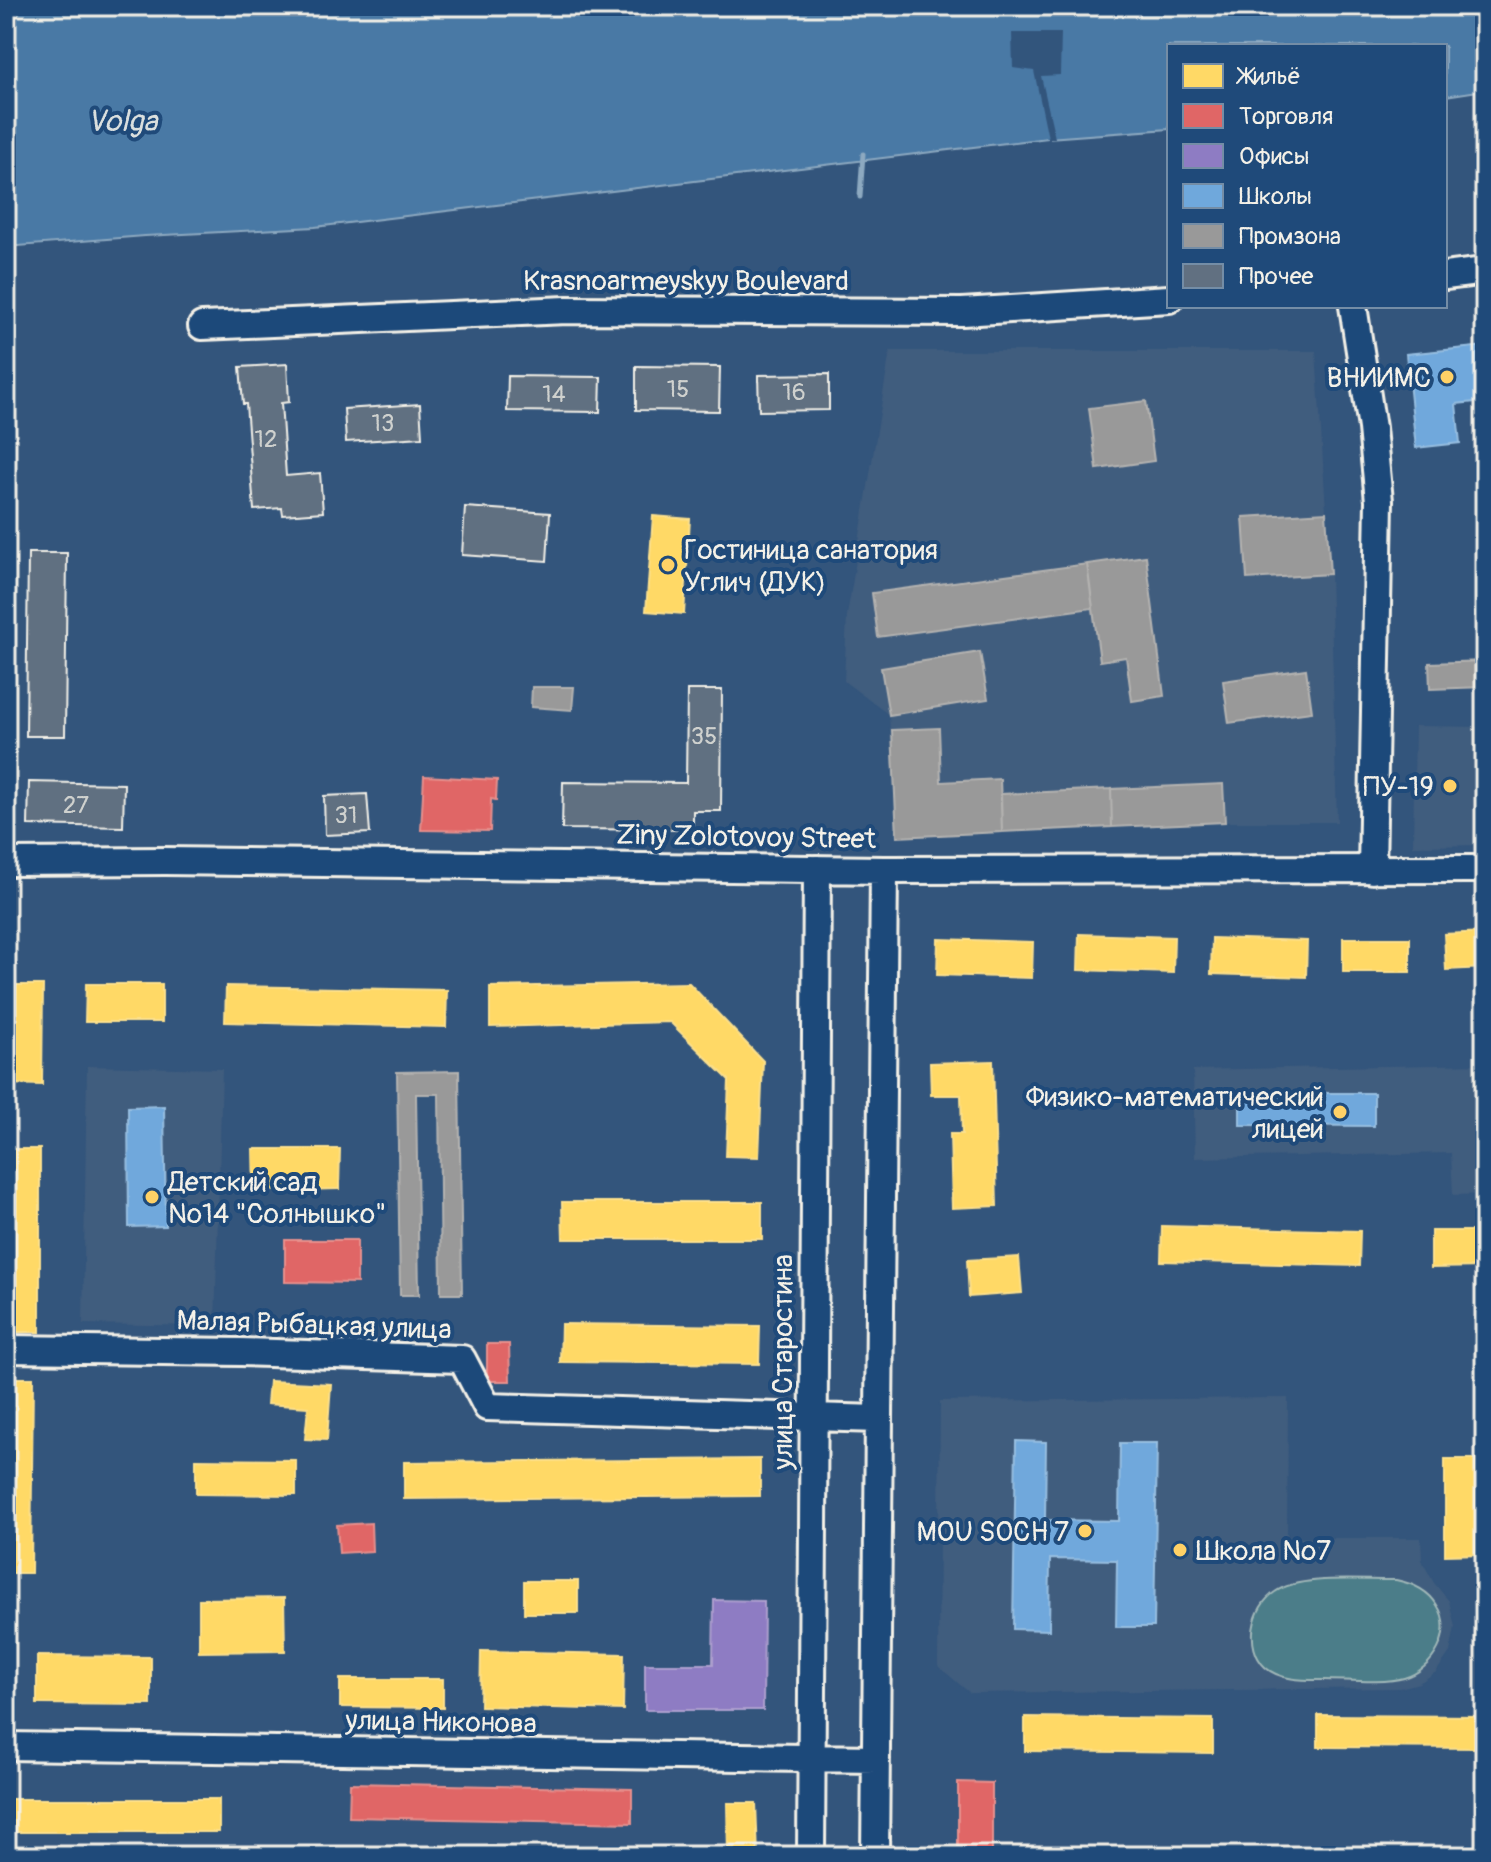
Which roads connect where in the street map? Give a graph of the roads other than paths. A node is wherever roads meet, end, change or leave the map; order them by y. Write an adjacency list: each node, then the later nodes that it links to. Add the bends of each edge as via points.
1 (1485, 271): 2 (street)
2 (1447, 276)
3 (1167, 299): 5 (street, Krasnoarmeyskyy Boulevard, via 962,312 567,310)
4 (1353, 308): 10 (street, via 1379,501)
5 (202, 326)
6 (6, 862): 7 (street, Ziny Zolotovoy Street)
7 (817, 869): 9 (street, Ziny Zolotovoy Street); 12 (street, улица Старостина)
8 (1485, 869): 10 (street, Ziny Zolotovoy Street)
9 (884, 870): 10 (street, Ziny Zolotovoy Street); 13 (street)
10 (1372, 870)
11 (6, 1349): 12 (street, Малая Рыбацкая улица, via 462,1359 487,1407)
12 (814, 1418): 13 (street, Малая Рыбацкая улица); 15 (street, улица Старостина)
13 (879, 1419): 16 (street)
14 (6, 1746): 15 (street, улица Никонова)
15 (812, 1758): 16 (street, улица Никонова); 17 (street, улица Старостина)
16 (876, 1759): 18 (street)
17 (811, 1856)
18 (875, 1856)

